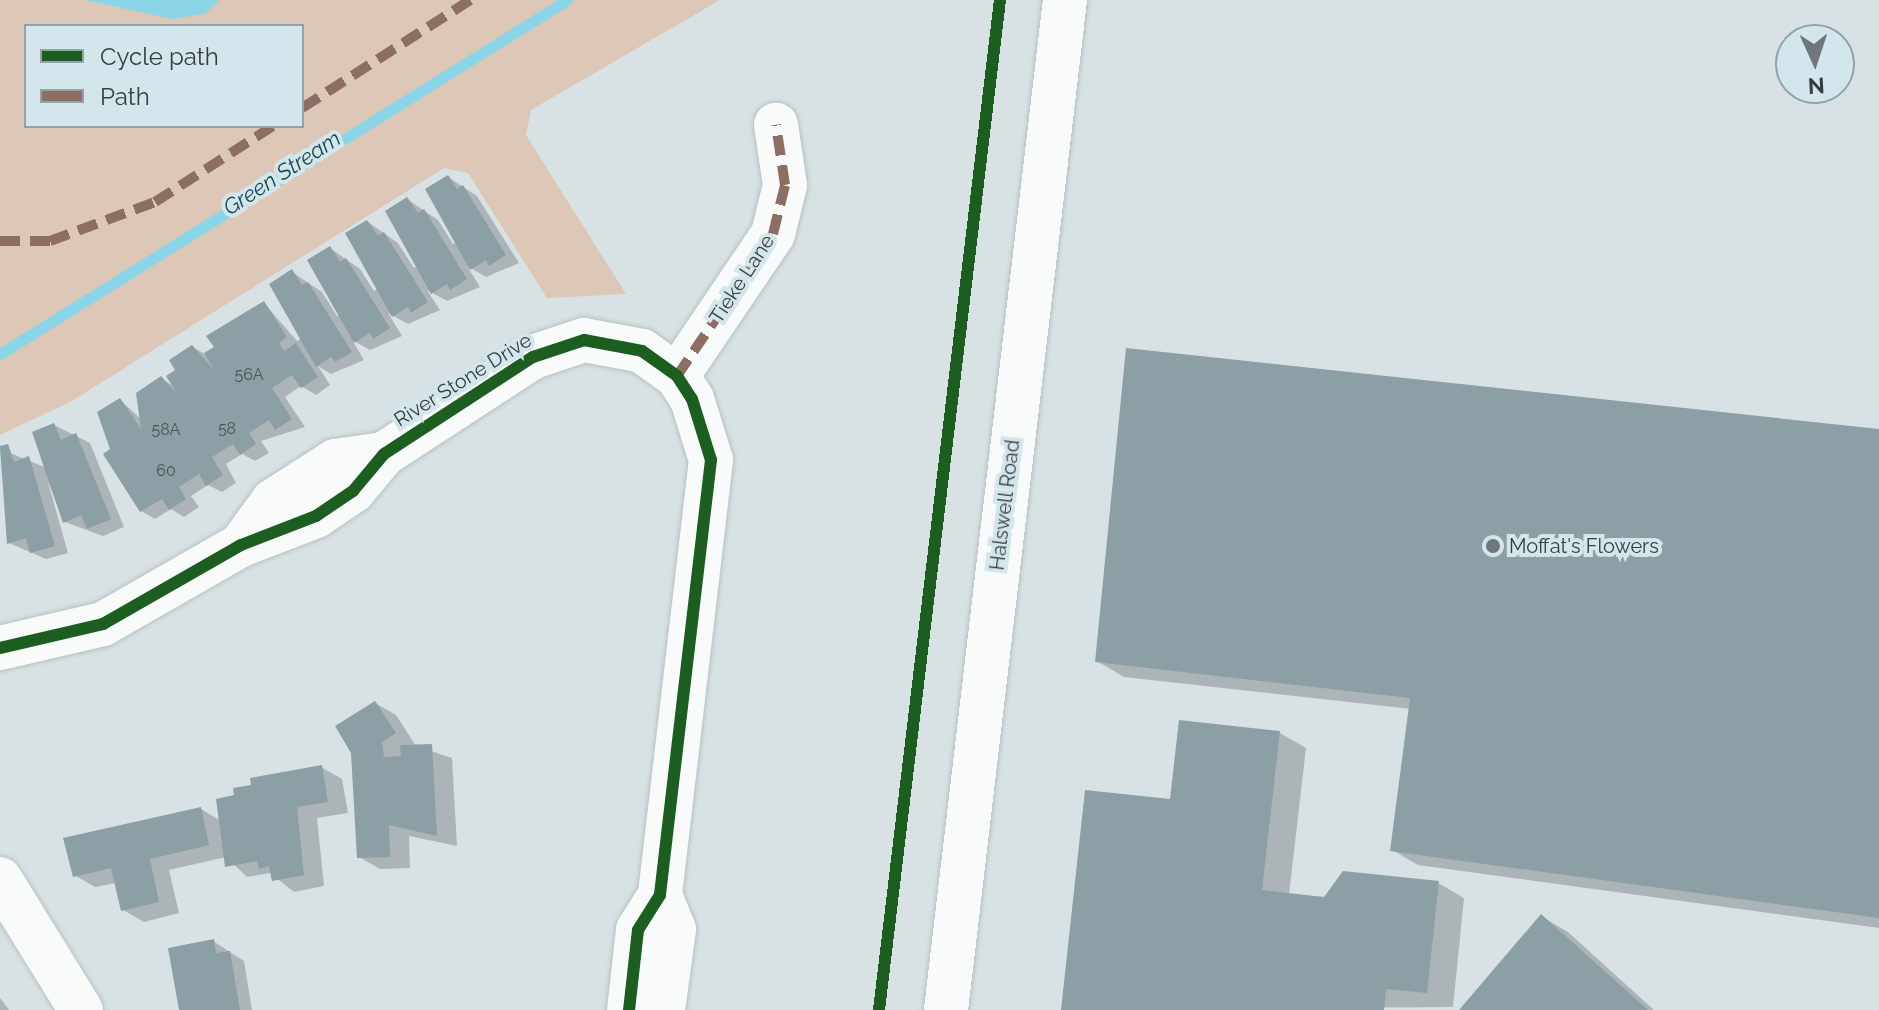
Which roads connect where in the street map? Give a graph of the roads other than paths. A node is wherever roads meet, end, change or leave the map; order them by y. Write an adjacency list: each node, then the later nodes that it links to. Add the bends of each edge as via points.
1 (1065, 0): 10 (street, Halswell Road)
2 (776, 125): 3 (street, Tieke Lane, via 785,185 773,234)
3 (677, 376): 4 (street, River Stone Drive, via 614,341 559,345 384,454 353,491 316,516 241,545 103,624); 6 (street, via 706,428 711,460)
4 (0, 648)
5 (0, 879): 7 (street)
6 (660, 895): 8 (street, via 638,930); 9 (street, via 674,929)
7 (81, 1010)
8 (629, 1010)
9 (663, 1010)
10 (946, 1010)

